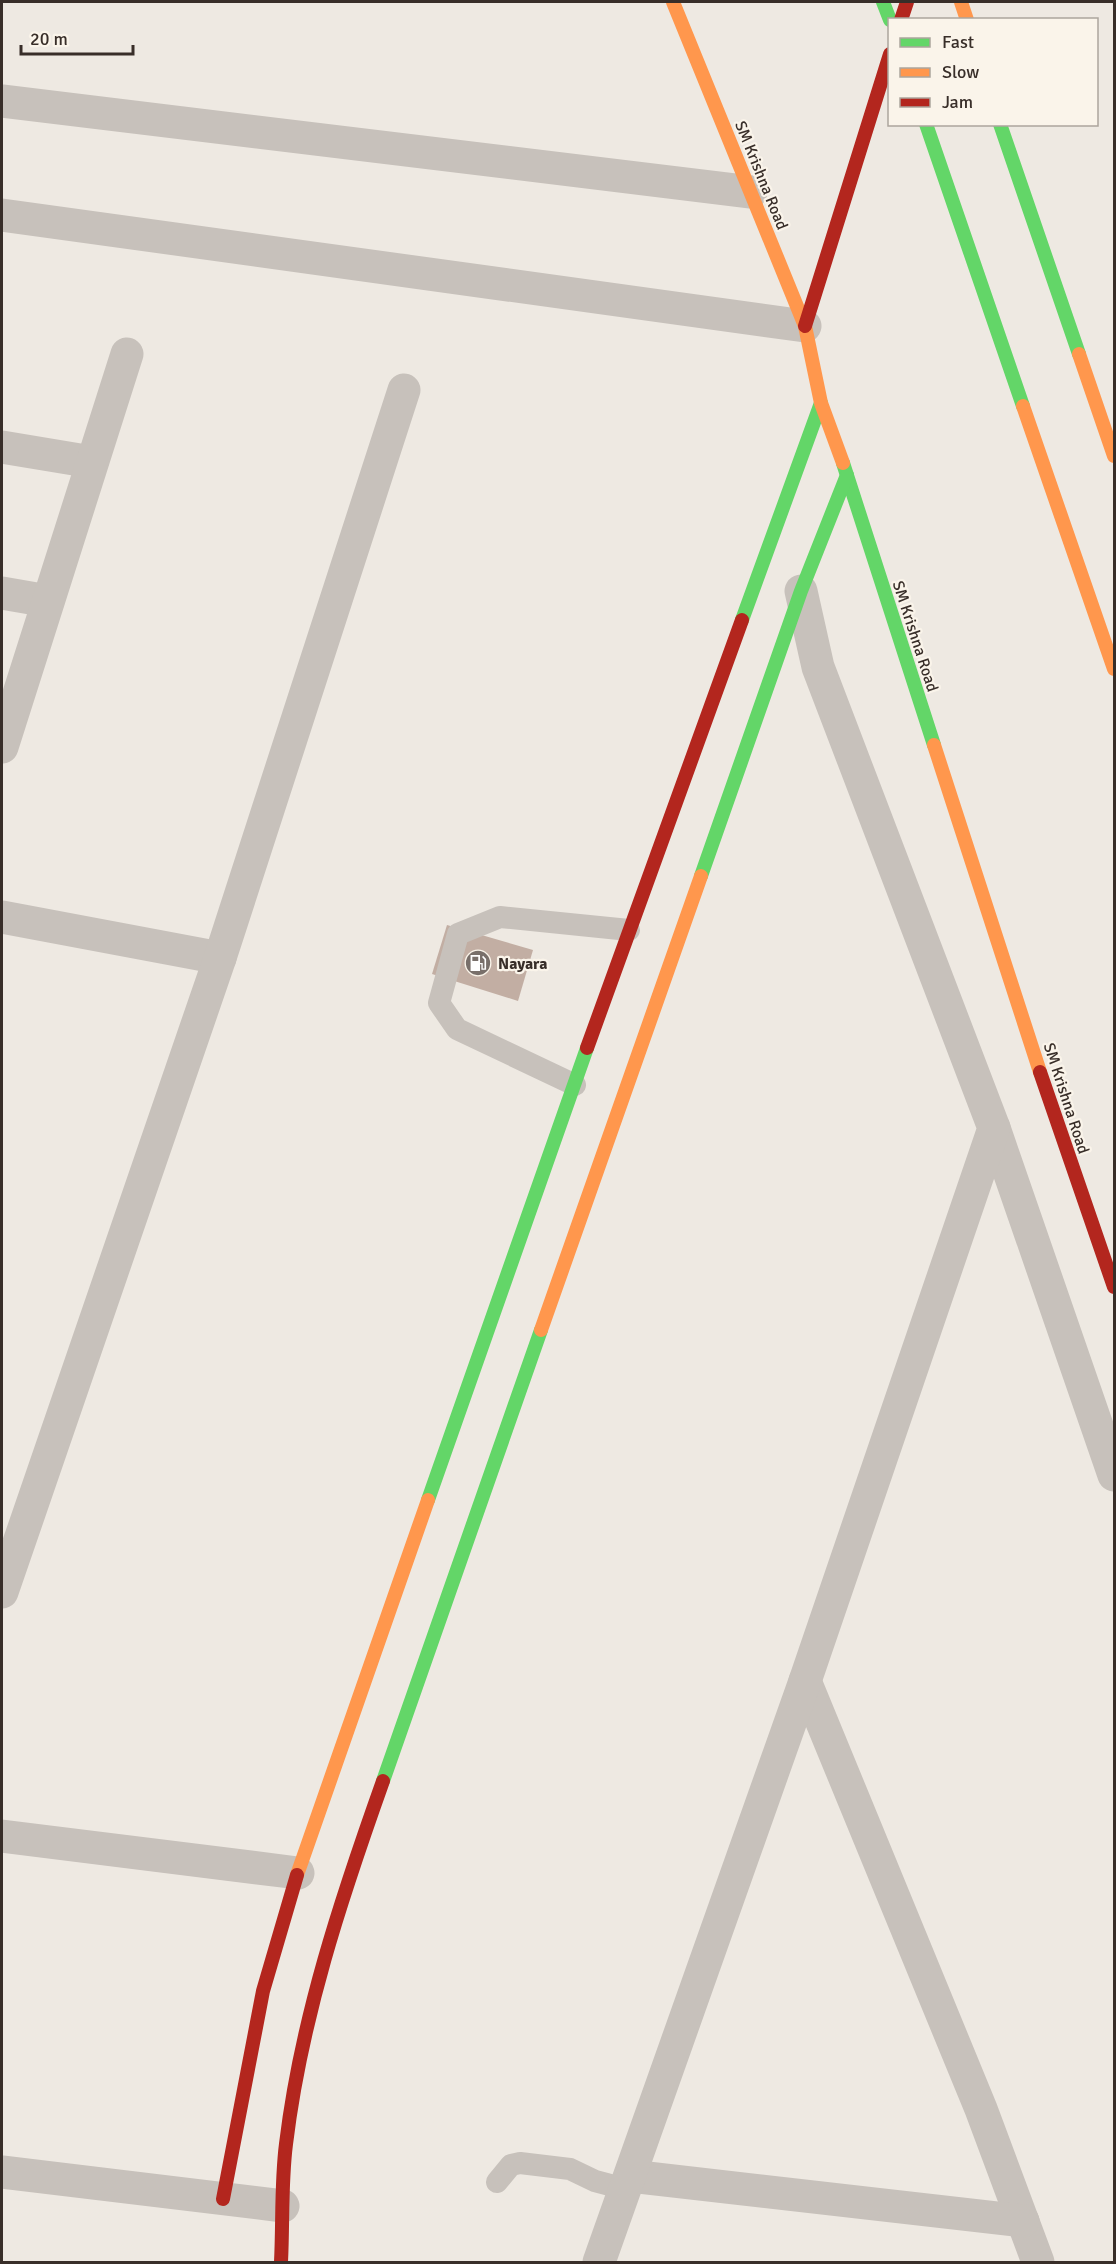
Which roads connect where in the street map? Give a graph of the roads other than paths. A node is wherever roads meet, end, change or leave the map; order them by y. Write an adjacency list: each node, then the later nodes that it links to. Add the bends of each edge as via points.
1 (673, 2): 12 (main road, SM Krishna Road)
2 (883, 2): 5 (main road)
3 (907, 2): 6 (main road)
4 (962, 2): 7 (main road)
5 (889, 18)
6 (902, 18)
7 (966, 18)
8 (888, 60): 14 (main road)
9 (2, 101): 12 (street)
10 (927, 126): 25 (main road)
11 (1001, 126): 19 (main road)
12 (751, 192): 14 (main road, SM Krishna Road)
13 (2, 214): 14 (street)
14 (805, 326): 17 (main road, SM Krishna Road)
15 (127, 354): 20 (street)
16 (404, 390): 29 (street)
17 (821, 403): 21 (main road, SM Krishna Road); 28 (main road)
18 (2, 447): 20 (street)
19 (1114, 456)
20 (92, 462): 24 (street)
21 (847, 475): 22 (main road); 32 (main road, SM Krishna Road)
22 (801, 591): 31 (street, via 818,667); 42 (main road, via 347,1883 306,2030 285,2146)
23 (2, 593): 24 (street)
24 (48, 601): 26 (street)
25 (1114, 669)
26 (2, 747)
27 (2, 917): 29 (street)
28 (629, 930): 30 (main road); 30 (lane, via 500,917 458,934 439,1003 457,1029)
29 (220, 958): 34 (street)
30 (575, 1085): 37 (main road)
31 (994, 1128): 33 (street); 35 (street)
32 (1114, 1287)
33 (1114, 1475)
34 (2, 1592)
35 (805, 1681): 40 (street); 43 (street)
36 (2, 1836): 37 (street)
37 (298, 1873): 41 (main road, via 259,2008)
38 (2, 2172): 41 (street)
39 (497, 2182): 40 (lane, via 511,2165 520,2163 570,2169 595,2181)
40 (627, 2182): 43 (street); 45 (street)
41 (223, 2199): 42 (street)
42 (283, 2206): 44 (main road)
43 (1023, 2221): 46 (street)
44 (281, 2262)
45 (599, 2262)
46 (1038, 2262)

